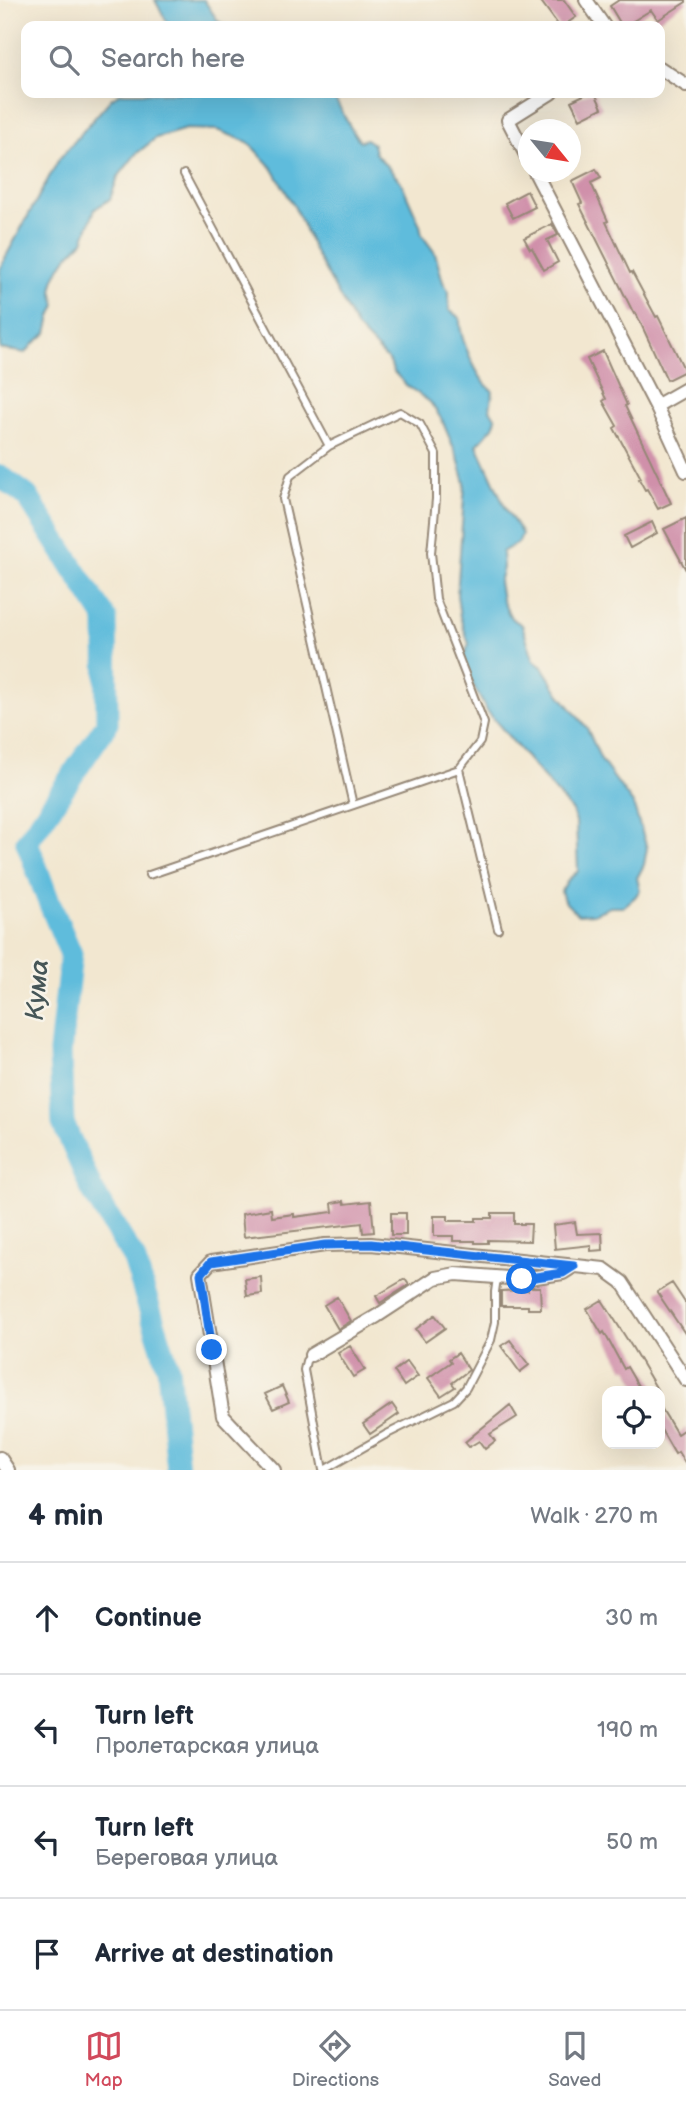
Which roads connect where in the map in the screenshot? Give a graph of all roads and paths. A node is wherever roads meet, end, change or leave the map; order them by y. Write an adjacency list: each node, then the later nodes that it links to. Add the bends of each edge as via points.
1 (586, 0): 2 (street)
2 (601, 21)
3 (665, 71): 4 (street)
4 (686, 85)
5 (543, 98): 6 (street, via 508,120)
6 (518, 140)
7 (184, 174): 11 (lane)
8 (540, 182): 10 (street)
9 (686, 389): 10 (street)
10 (656, 406): 12 (street)
11 (329, 446): 13 (lane, via 400,412 420,424 436,454 431,553 436,599 484,723 480,742); 14 (lane, via 290,476 284,499)
12 (686, 471)
13 (458, 769): 14 (lane); 16 (lane)
14 (353, 805): 15 (lane)
15 (149, 875)
16 (498, 929)
17 (574, 1266): 18 (street, via 563,1273 522,1279); 20 (street, via 604,1269 621,1282); 23 (street, via 371,1244 325,1245 211,1262 201,1274 223,1416)
18 (498, 1277): 19 (street, via 456,1274 435,1278); 24 (lane, via 491,1340 466,1388 454,1401)
19 (311, 1355): 24 (lane, via 304,1370)
20 (686, 1380)
21 (0, 1458): 22 (street)
22 (8, 1470)
23 (274, 1470)
24 (323, 1470)

